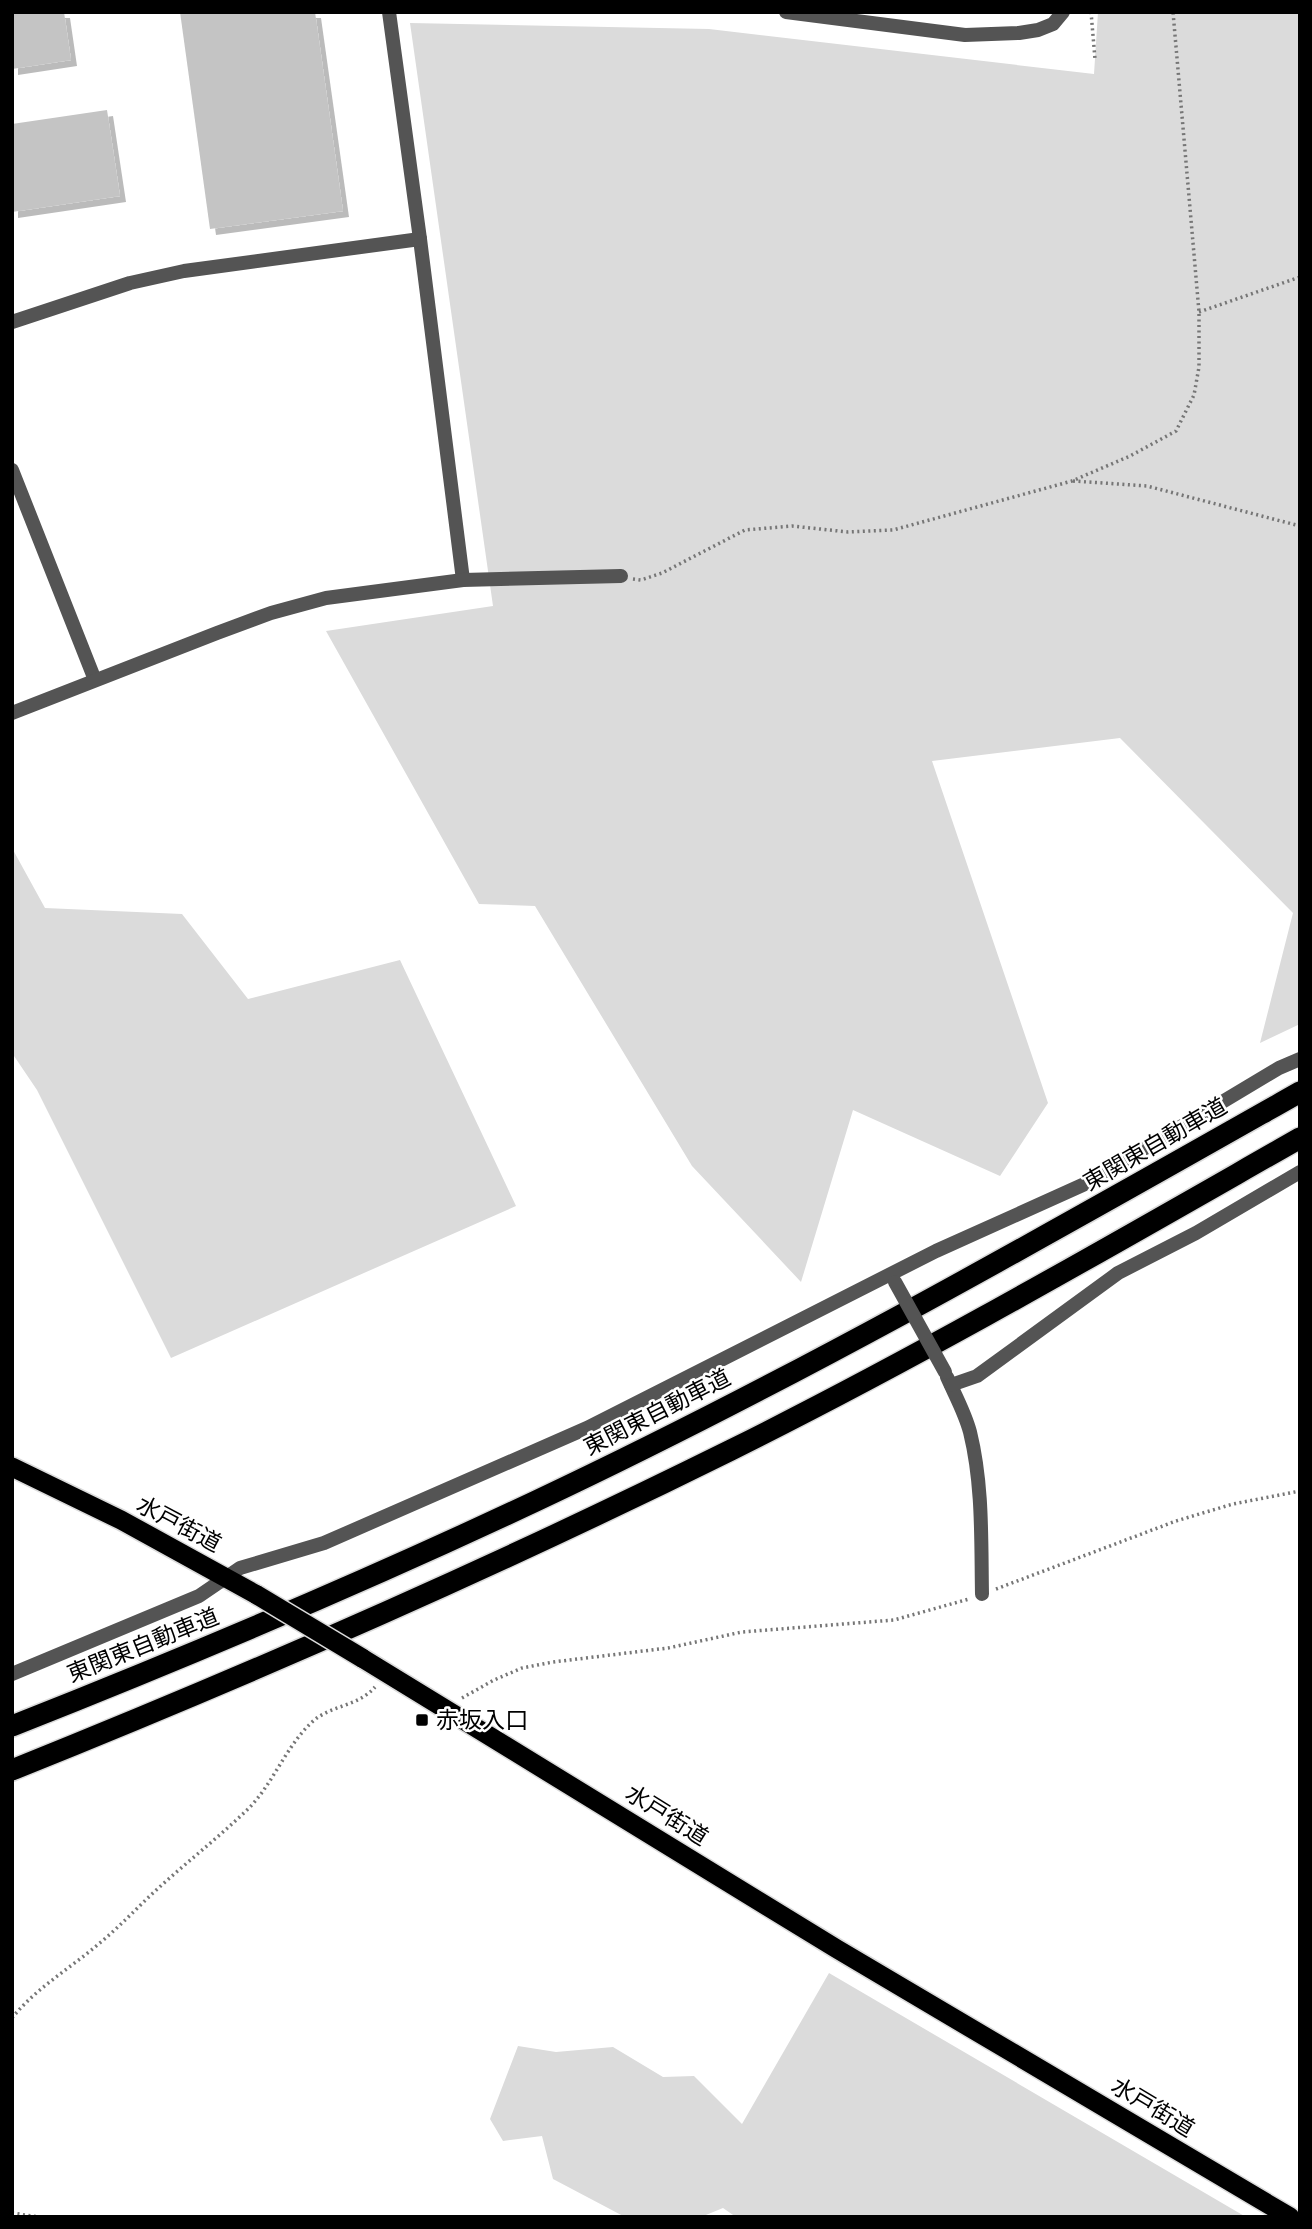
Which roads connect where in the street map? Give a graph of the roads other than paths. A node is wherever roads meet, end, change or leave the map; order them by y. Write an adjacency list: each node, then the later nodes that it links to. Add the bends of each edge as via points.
1 (389, 12): 4 (street)
2 (786, 12): 3 (street, via 965,35 1038,30 1053,24)
3 (1063, 12)
4 (420, 239): 5 (street, via 184,271 130,283); 8 (street)
5 (12, 322)
6 (12, 470): 9 (street)
7 (621, 576): 8 (street)
8 (463, 580): 9 (street, via 326,598 271,613)
9 (95, 680): 10 (street)
10 (12, 713)
11 (1300, 1059): 15 (street, via 1087,1183)
12 (1300, 1092): 21 (highway, 東関東自動車道, via 1040,1239 717,1412 317,1601)
13 (1300, 1138): 22 (highway, via 1058,1276 722,1454 364,1623)
14 (1300, 1172): 16 (street, via 1118,1273 976,1376)
15 (893, 1278): 16 (street, bridge); 18 (street, via 587,1429 324,1543 258,1561)
16 (948, 1379): 19 (street, via 964,1416 974,1458 981,1503)
17 (12, 1466): 18 (highway, 水戸街道)
18 (227, 1577): 20 (street, via 200,1596); 23 (highway, 水戸街道, bridge, via 837,1950)
19 (982, 1594)
20 (12, 1674)
21 (12, 1726)
22 (12, 1770)
23 (1290, 2217)

